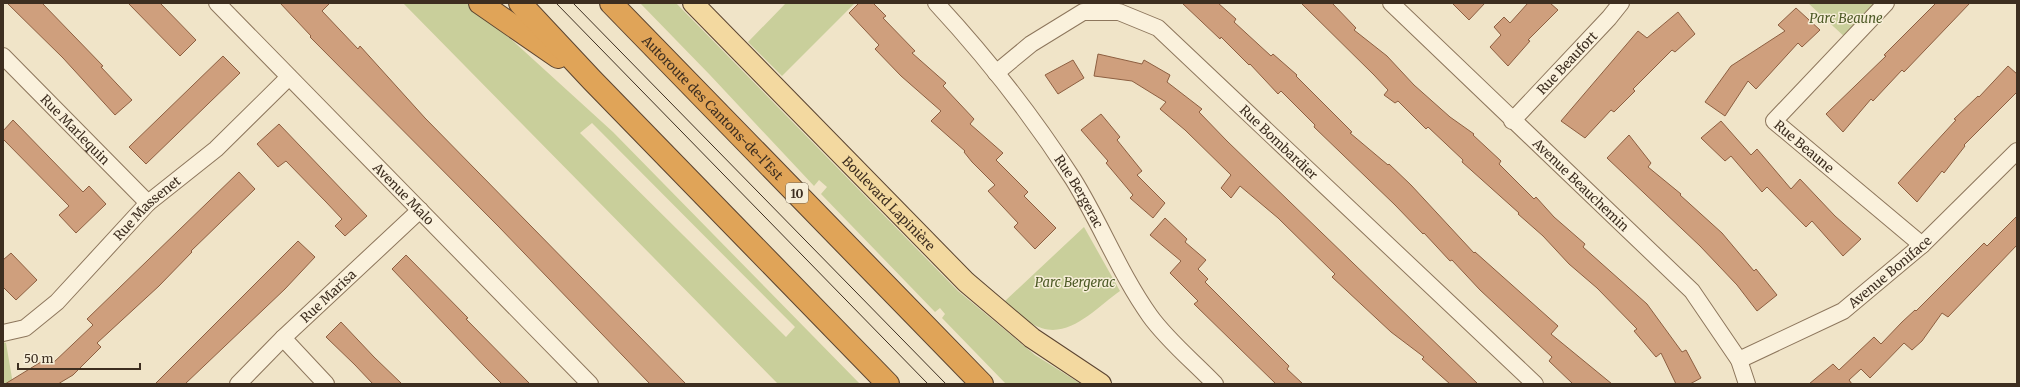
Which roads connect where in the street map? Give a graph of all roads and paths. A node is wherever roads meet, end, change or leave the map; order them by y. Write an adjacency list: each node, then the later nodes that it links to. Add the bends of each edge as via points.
1 (217, 3): 12 (street, Avenue Malo)
2 (480, 3): 13 (highway)
3 (520, 3): 13 (highway)
4 (611, 3): 26 (highway, Autoroute des Cantons-de-l'Est / 10)
5 (693, 3): 27 (main road, Boulevard Lapinière, via 966,282 1032,338)
6 (936, 3): 11 (street, Rue Bergerac)
7 (1391, 3): 14 (street, Avenue Beauchemin)
8 (1621, 3): 14 (street, Rue Beaufort)
9 (1886, 3): 18 (street, Rue Beaune, via 1774,121)
10 (3, 56): 16 (street, Rue Marlequin)
11 (996, 73): 28 (street, Rue Bergerac, via 1077,186 1151,318); 29 (street, Rue Bombardier, via 1031,44 1083,12 1119,12 1158,28)
12 (289, 77): 16 (street, Rue Massenet, via 216,149); 17 (street, Avenue Malo)
13 (592, 80): 25 (highway)
14 (1512, 121): 21 (street, Avenue Beauchemin, via 1692,291)
15 (2017, 151): 18 (street, Avenue Boniface)
16 (148, 203): 19 (street, Rue Massenet, via 56,302 25,328)
17 (420, 210): 20 (street, Rue Marisa); 24 (street, Avenue Malo)
18 (1922, 245): 21 (street, Avenue Boniface, via 1843,311)
19 (3, 333)
20 (283, 338): 22 (street, Rue Marisa); 23 (street)
21 (1739, 360): 30 (street, Avenue Beauchemin)
22 (238, 384)
23 (326, 384)
24 (590, 384)
25 (888, 384)
26 (982, 384)
27 (1101, 384)
28 (1215, 384)
29 (1535, 384)
30 (1747, 384)

